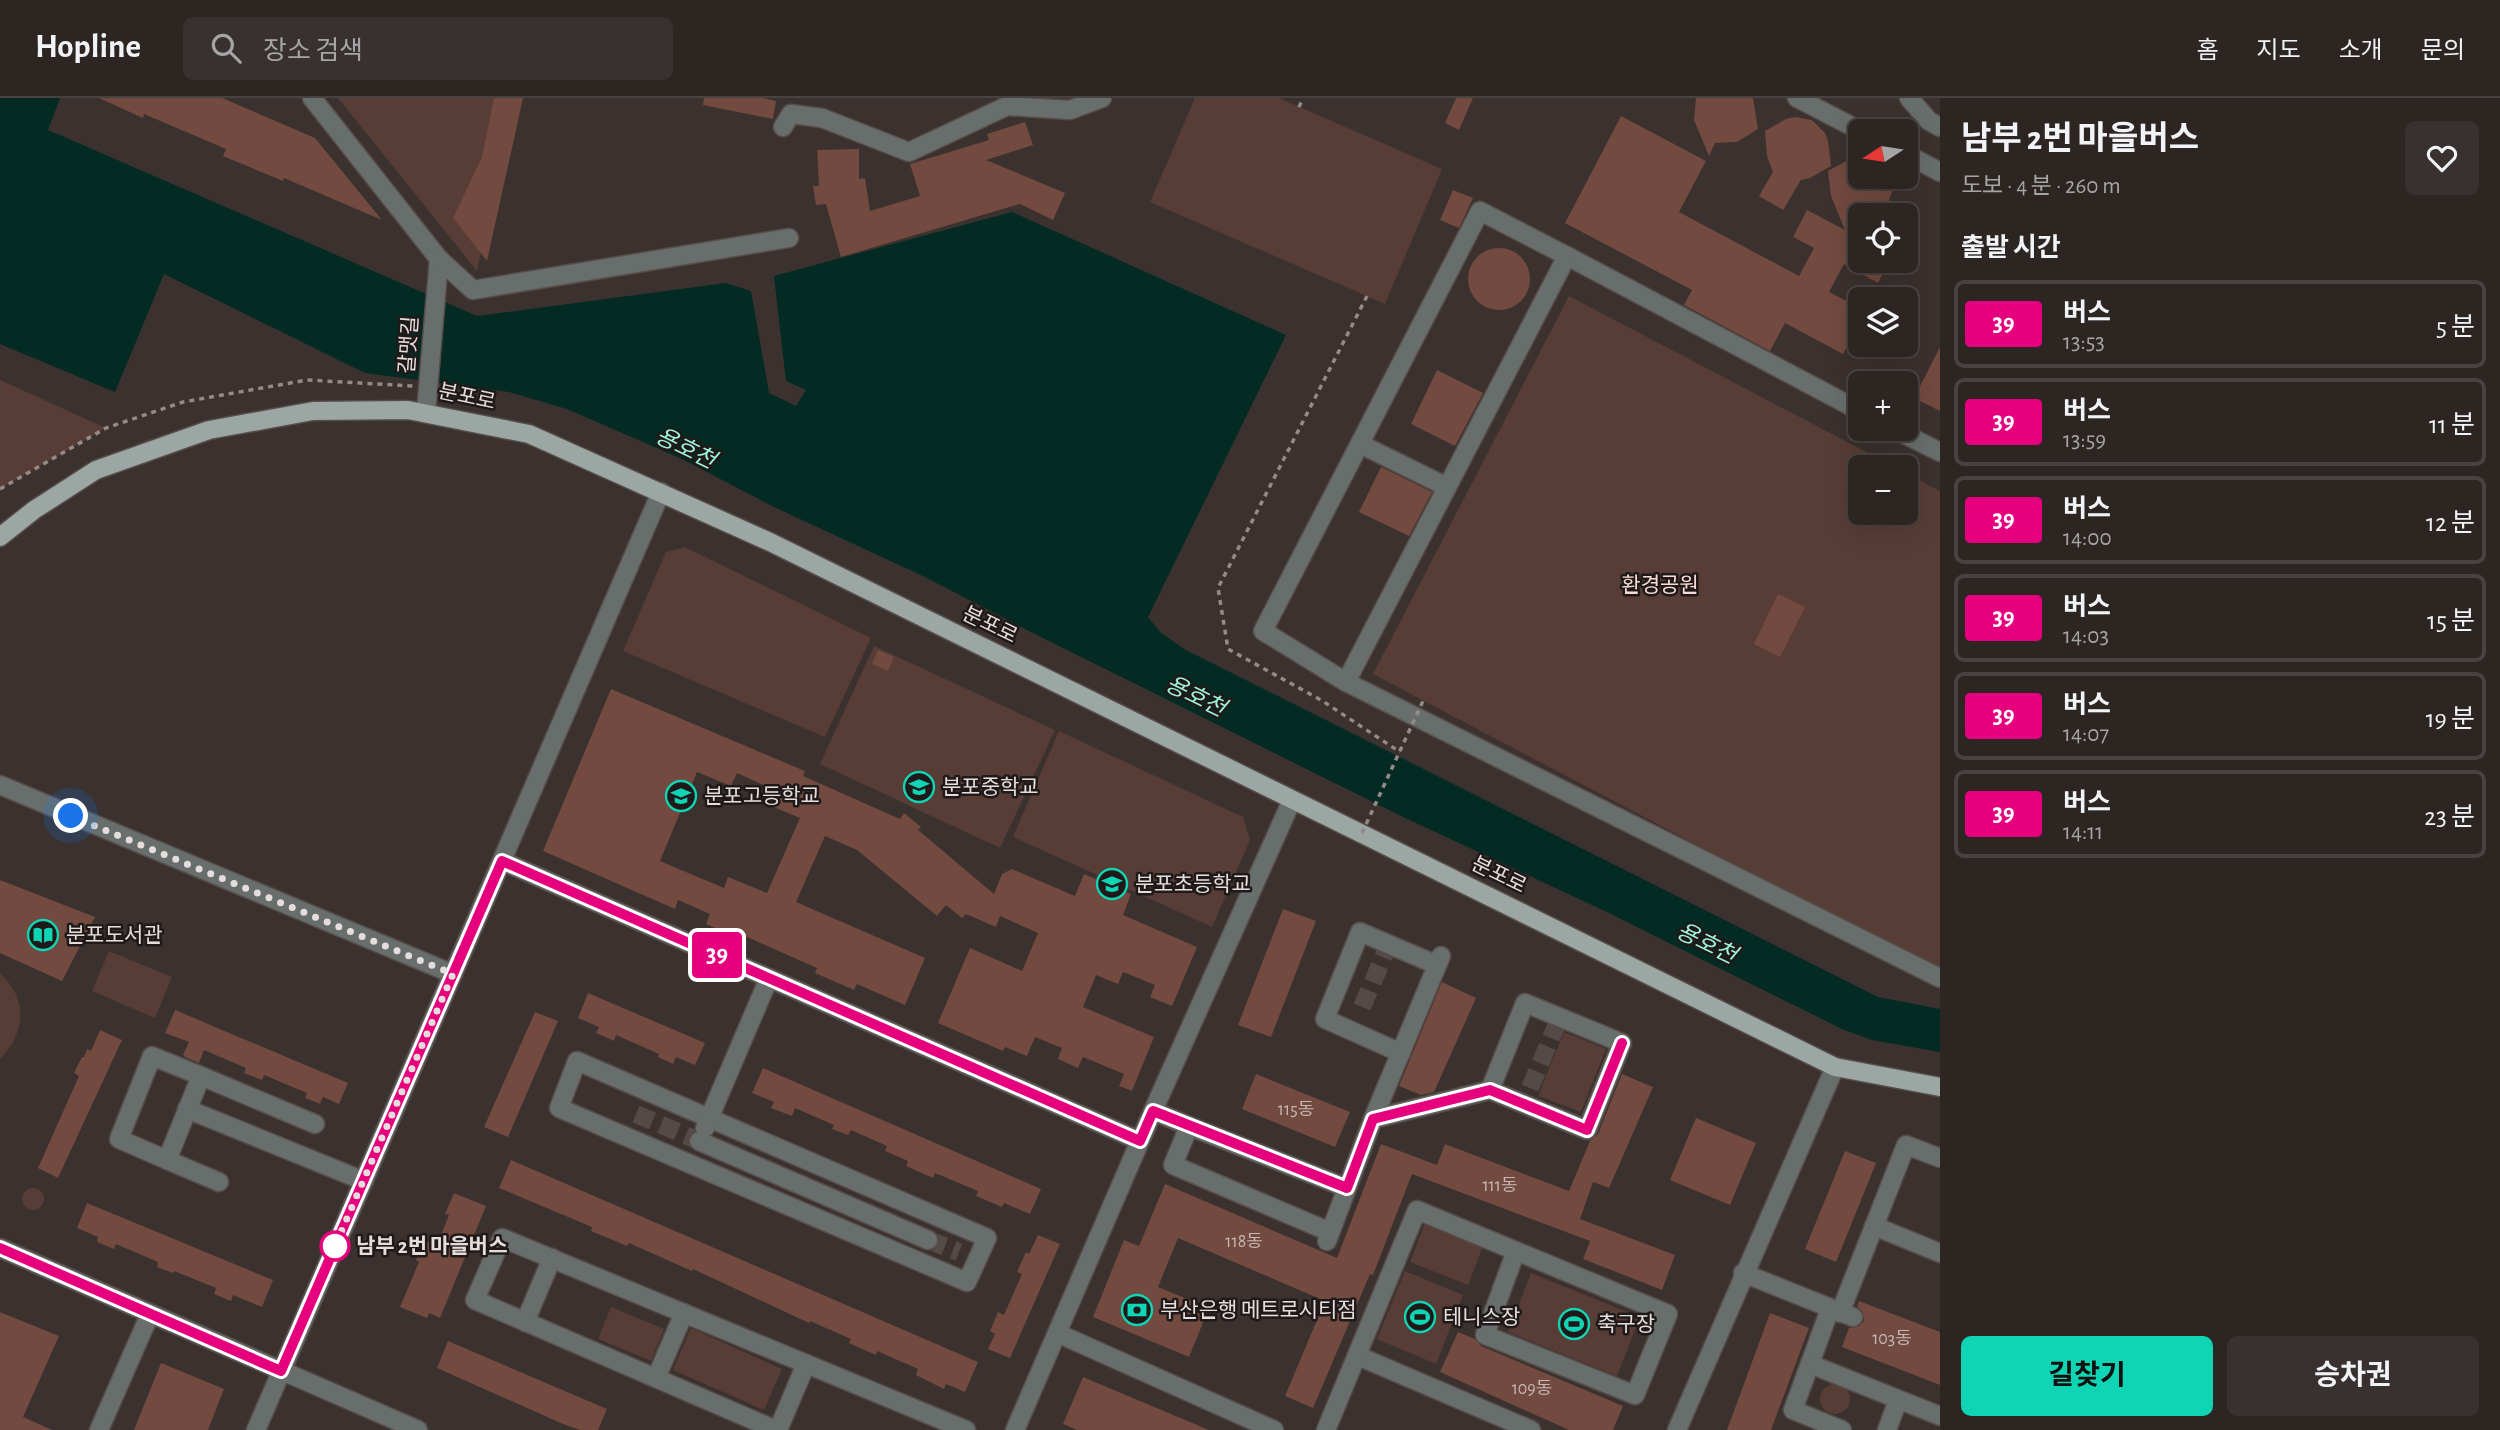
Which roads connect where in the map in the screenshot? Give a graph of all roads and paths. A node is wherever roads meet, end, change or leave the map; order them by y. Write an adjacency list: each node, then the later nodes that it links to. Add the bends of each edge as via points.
1 (312, 98): 14 (street)
2 (1102, 98): 8 (street, via 1070,110 1007,106 909,152 822,118 791,114)
3 (1303, 98): 6 (path)
4 (1797, 98): 7 (street)
5 (1909, 98): 9 (street)
6 (1299, 107)
7 (1848, 124)
8 (783, 127)
9 (1940, 127)
10 (1918, 160): 11 (street)
11 (1940, 172)
12 (789, 238): 14 (street, via 473,290)
13 (1567, 256): 15 (street); 18 (street, via 1480,211); 20 (street)
14 (439, 259): 16 (street, 갈맷길)
15 (1848, 405)
16 (426, 412): 21 (main road, 분포로, via 529,434); 22 (main road, 분포로, via 313,411 209,430 96,470)
17 (1917, 441): 19 (street)
18 (1360, 444): 20 (street); 23 (street, via 1263,631)
19 (1940, 453)
20 (1447, 487): 23 (street)
21 (660, 492): 26 (main road, 분포로); 28 (street)
22 (0, 537)
23 (1346, 682): 31 (street)
24 (1423, 701): 27 (path, bridge)
25 (0, 785): 29 (street)
26 (1292, 800): 27 (main road, 분포로); 38 (street)
27 (1362, 833): 33 (main road, 분포로)
28 (502, 861): 29 (street); 30 (street)
29 (453, 974): 48 (street)
30 (769, 978): 39 (street); 44 (street)
31 (1940, 978)
32 (1401, 1053): 32 (street, via 1439,961 1360,932 1325,1019); 40 (street)
33 (1835, 1067): 35 (main road, 분포로); 59 (street)
34 (201, 1076): 37 (street); 41 (street); 46 (street, via 152,1056 119,1139)
35 (1940, 1087)
36 (1490, 1090): 36 (street, via 1525,1003 1622,1043 1587,1130); 40 (street)
37 (187, 1109): 46 (street); 48 (street)
38 (1153, 1111): 42 (street); 44 (street)
39 (709, 1118): 43 (street); 47 (street, via 578,1061 559,1108); 51 (street)
40 (1373, 1119): 50 (street)
41 (315, 1124)
42 (1189, 1126): 50 (street); 50 (street, via 1173,1165 1328,1236)
43 (699, 1141): 47 (street); 53 (street)
44 (1140, 1141): 64 (street)
45 (1940, 1158): 52 (street, via 1906,1145)
46 (167, 1160): 49 (street)
47 (690, 1163): 58 (street)
48 (363, 1181): 68 (street)
49 (219, 1182)
50 (1347, 1188)
51 (938, 1217): 53 (street); 58 (street, via 987,1238 967,1282)
52 (1874, 1226): 56 (street); 61 (street)
53 (928, 1240): 58 (street)
54 (0, 1248): 62 (street)
55 (1516, 1251): 55 (street, via 1668,1314 1635,1395 1485,1335); 65 (street, via 1418,1210)
56 (1940, 1253)
57 (552, 1258): 60 (street); 63 (street); 63 (street, via 502,1238 496,1250 475,1300)
58 (919, 1261)
59 (1743, 1273): 61 (street); 81 (street)
60 (684, 1313): 66 (street); 69 (street)
61 (1841, 1313): 67 (street)
62 (150, 1314): 68 (street); 72 (street)
63 (525, 1322): 69 (street)
64 (1057, 1333): 77 (street); 78 (street)
65 (1358, 1356): 79 (street); 80 (street)
66 (806, 1364): 75 (street); 76 (street)
67 (1810, 1364): 70 (street); 82 (street, via 1793,1410)
68 (281, 1371): 73 (street); 74 (street)
69 (656, 1378): 75 (street)
70 (1898, 1400): 71 (street); 83 (street)
71 (1940, 1416)
72 (99, 1430)
73 (256, 1430)
74 (418, 1430)
75 (777, 1430)
76 (966, 1430)
77 (1015, 1430)
78 (1274, 1430)
79 (1326, 1430)
80 (1531, 1430)
81 (1677, 1430)
82 (1842, 1430)
83 (1887, 1430)

